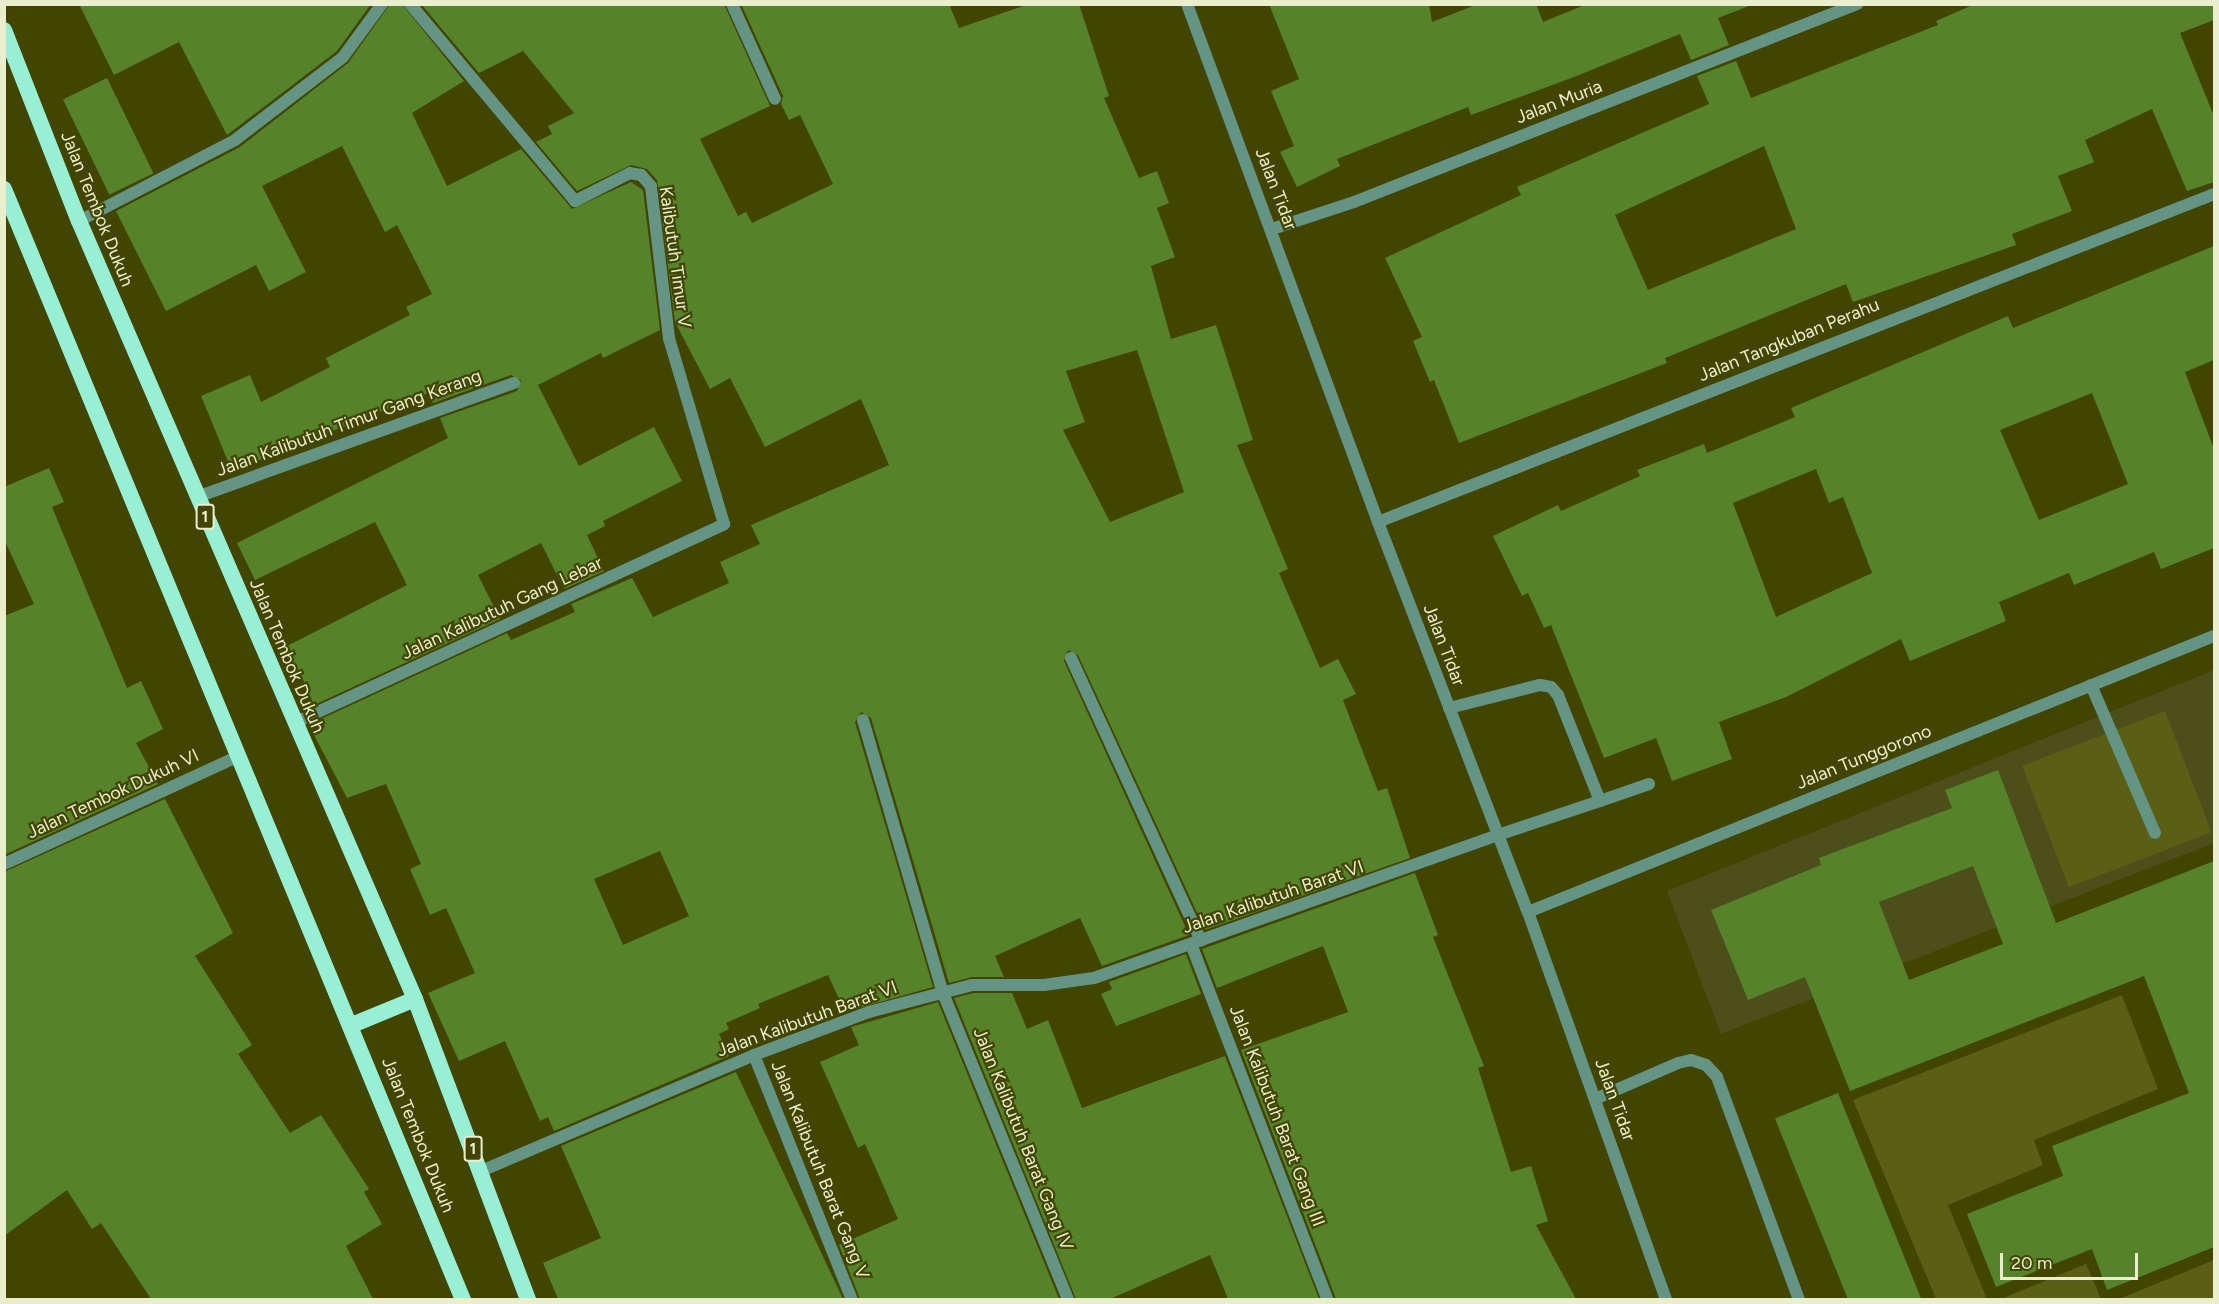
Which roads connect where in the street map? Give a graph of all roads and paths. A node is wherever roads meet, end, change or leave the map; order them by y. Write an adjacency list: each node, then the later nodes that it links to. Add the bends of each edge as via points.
1 (382, 4): 10 (street, via 343,57 234,140)
2 (410, 4): 15 (street, Kalibutuh Timur V, via 575,201 630,173 641,175 651,186 669,338)
3 (732, 4): 7 (street)
4 (1187, 4): 11 (street, Jalan Tidar)
5 (1857, 4): 11 (street, Jalan Muria, via 1354,202)
6 (4, 30): 10 (highway, Jalan Tembok Dukuh / 1)
7 (775, 99)
8 (4, 189): 22 (highway, Jalan Tembok Dukuh)
9 (2214, 194): 14 (street, Jalan Tangkuban Perahu)
10 (79, 220): 13 (highway, Jalan Tembok Dukuh / 1)
11 (1272, 229): 14 (street, Jalan Tidar)
12 (514, 383): 13 (street, Jalan Kalibutuh Timur Gang Kerang)
13 (197, 497): 21 (highway, Jalan Tembok Dukuh / 1)
14 (1378, 522): 19 (street, Jalan Tidar)
15 (724, 524): 21 (street, Jalan Kalibutuh Gang Lebar)
16 (2214, 636): 18 (street, Jalan Tunggorono)
17 (1071, 658): 29 (street, Jalan Kalibutuh Barat Gang III)
18 (2091, 685): 25 (street); 28 (street, Jalan Tunggorono)
19 (1449, 708): 24 (street, via 1540,685 1551,687 1558,695); 26 (street, Jalan Tidar)
20 (863, 720): 30 (street, Jalan Kalibutuh Barat Gang IV)
21 (294, 723): 31 (highway, Jalan Tembok Dukuh / 1)
22 (237, 757): 27 (street, Jalan Tembok Dukuh VI); 32 (highway, Jalan Tembok Dukuh)
23 (1649, 784): 24 (street, Jalan Kalibutuh Barat VI)
24 (1599, 801): 26 (street, Jalan Kalibutuh Barat VI)
25 (2155, 833)
26 (1498, 836): 28 (street, Jalan Tidar); 29 (street, Jalan Kalibutuh Barat VI)
27 (4, 864)
28 (1528, 912): 34 (street, Jalan Tidar)
29 (1196, 943): 30 (street, Jalan Kalibutuh Barat VI, via 1094,978 1044,985 972,986); 40 (street, Jalan Kalibutuh Barat Gang III)
30 (943, 993): 33 (street, Jalan Kalibutuh Barat VI, via 869,1012); 39 (street, Jalan Kalibutuh Barat Gang IV)
31 (415, 999): 32 (highway); 35 (highway, Jalan Tembok Dukuh / 1)
32 (352, 1025): 36 (highway, Jalan Tembok Dukuh)
33 (754, 1054): 35 (street, Jalan Kalibutuh Barat VI); 38 (street, Jalan Kalibutuh Barat Gang V)
34 (1595, 1098): 41 (street, Jalan Tidar); 42 (street, via 1678,1063 1691,1060 1706,1065 1718,1077)
35 (481, 1171): 37 (highway, Jalan Tembok Dukuh / 1)
36 (463, 1299)
37 (528, 1299)
38 (852, 1299)
39 (1068, 1299)
40 (1328, 1299)
41 (1666, 1299)
42 (1799, 1299)

